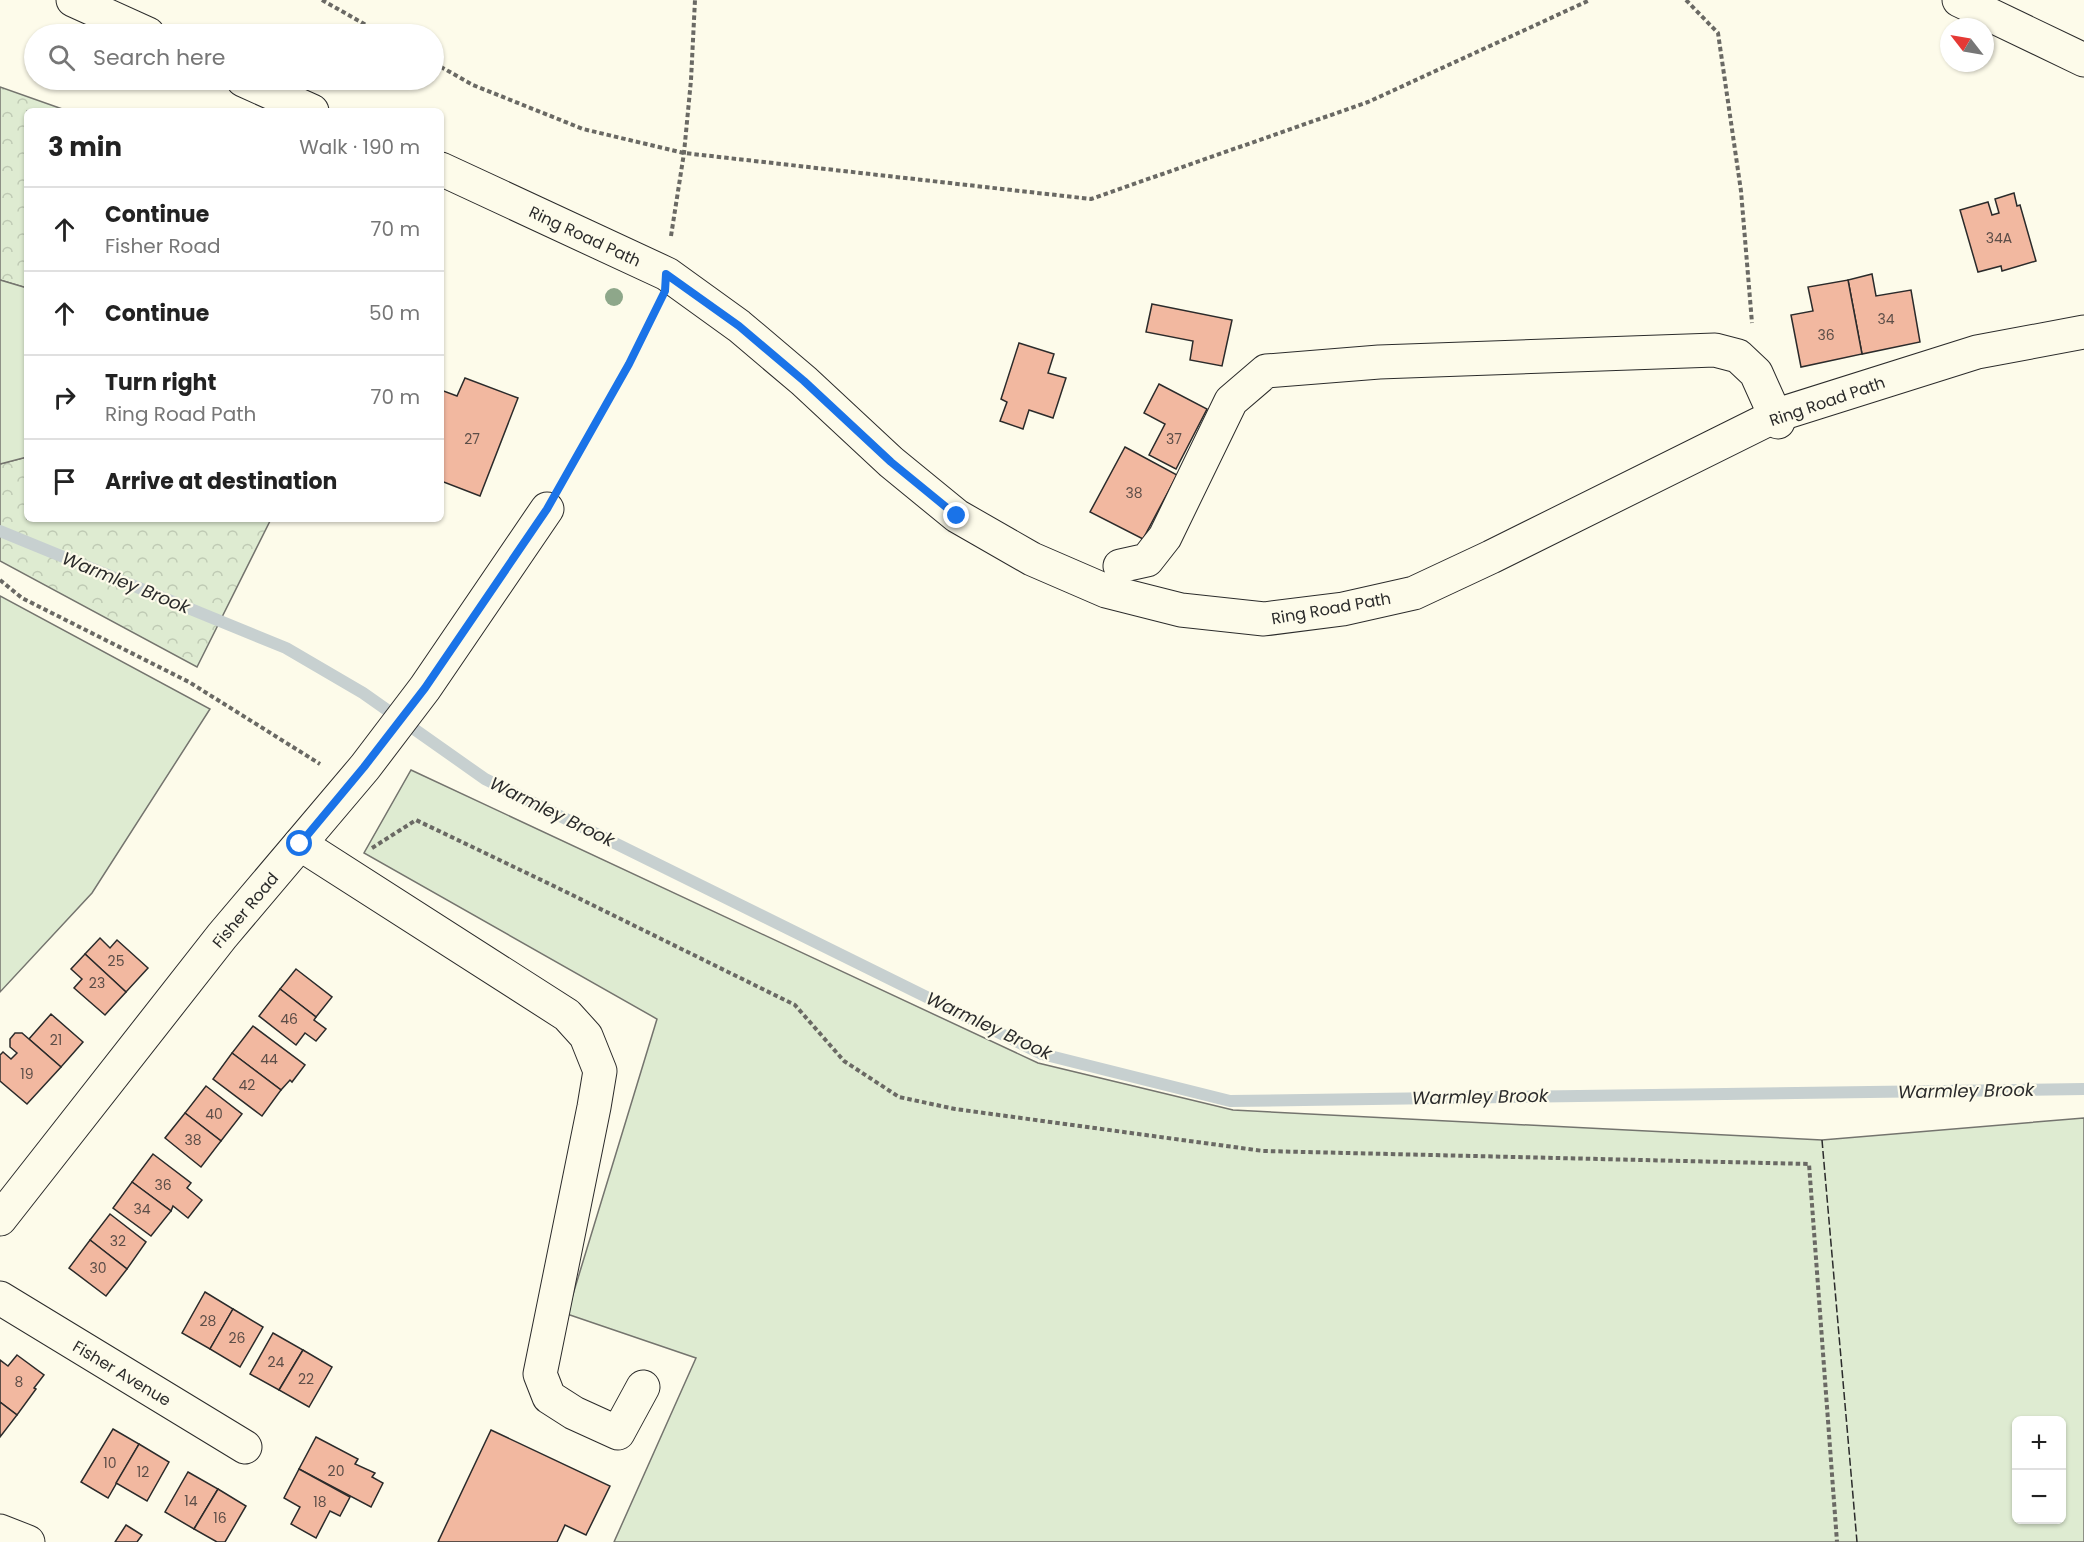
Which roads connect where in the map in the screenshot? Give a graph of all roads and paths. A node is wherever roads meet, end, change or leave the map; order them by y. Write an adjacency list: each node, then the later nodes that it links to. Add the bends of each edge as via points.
1 (73, 0): 7 (main road)
2 (322, 0): 8 (path)
3 (695, 0): 13 (path)
4 (1590, 0): 13 (path, via 1368,102 1091,199)
5 (1686, 0): 17 (path, via 1718,33 1741,191)
6 (1959, 0): 9 (main road)
7 (126, 24)
8 (364, 24)
9 (2084, 60)
10 (444, 69): 13 (path, via 473,85 583,129)
11 (265, 90): 12 (main road)
12 (305, 108)
13 (684, 153): 15 (path)
14 (444, 170): 15 (main road, Ring Road Path)
15 (666, 274): 18 (main road, Ring Road Path, via 739,326 957,516 1032,559 1106,591 1181,610 1264,619 1343,609 1414,593); 19 (path, via 665,291 634,354)
16 (2084, 332): 18 (main road, Ring Road Path, via 1977,352)
17 (1756, 373): 18 (main road); 20 (main road, via 1738,356 1715,350 1379,362 1266,371 1231,401 1165,537 1148,560)
18 (1778, 418)
19 (547, 509): 22 (main road, Fisher Road, via 425,688)
20 (1120, 566)
21 (0, 580): 22 (path, via 22,598 189,682)
22 (358, 775): 23 (main road, Fisher Road)
23 (300, 844): 24 (main road); 25 (main road, Fisher Road, via 222,936)
24 (338, 869): 27 (main road, via 567,1015 586,1036 600,1071 540,1374 549,1397 618,1433); 31 (path, via 416,820 795,1005 844,1061 899,1097 955,1109 1263,1151 1809,1164)
25 (0, 1219)
26 (0, 1298): 28 (main road, Fisher Avenue)
27 (643, 1387)
28 (245, 1447)
29 (0, 1532): 30 (main road)
30 (28, 1542)
31 (1837, 1542)

